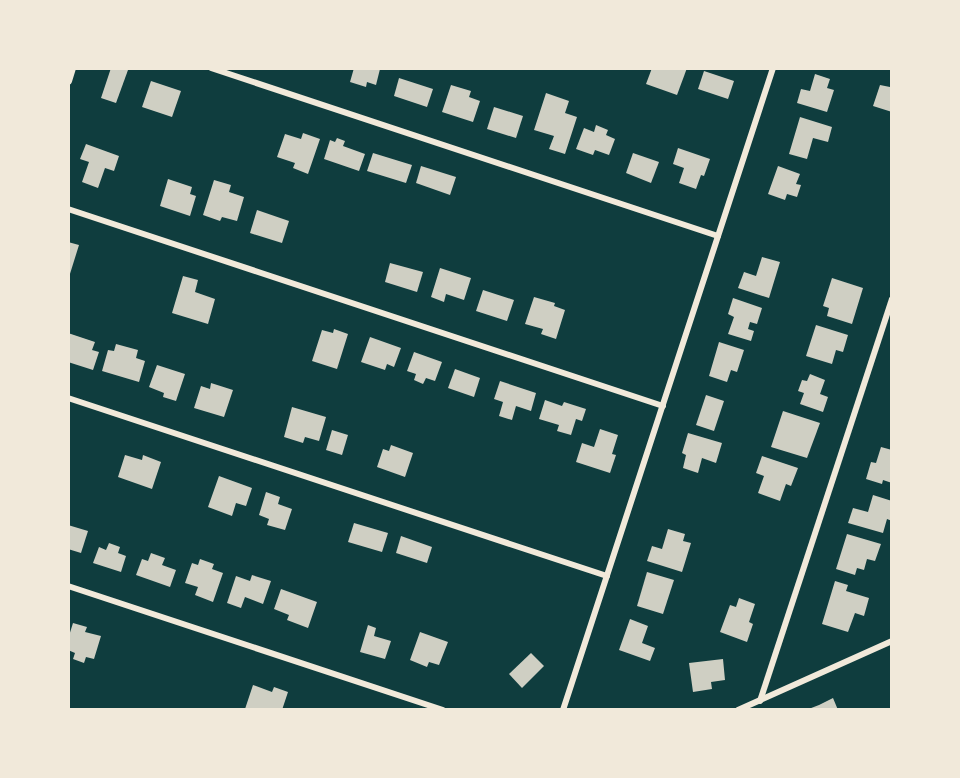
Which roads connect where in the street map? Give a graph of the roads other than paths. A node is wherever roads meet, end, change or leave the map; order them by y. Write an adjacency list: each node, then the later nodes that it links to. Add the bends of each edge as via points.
1 (72, 68): 4 (street)
2 (211, 68): 6 (street)
3 (773, 68): 6 (street)
4 (68, 81)
5 (68, 209): 9 (street)
6 (718, 236): 9 (street)
7 (892, 299): 13 (street)
8 (68, 398): 10 (street)
9 (663, 406): 10 (street)
10 (607, 576): 15 (street)
11 (68, 586): 14 (street)
12 (892, 641): 13 (street)
13 (760, 701): 16 (street)
14 (443, 710)
15 (563, 710)
16 (738, 710)

